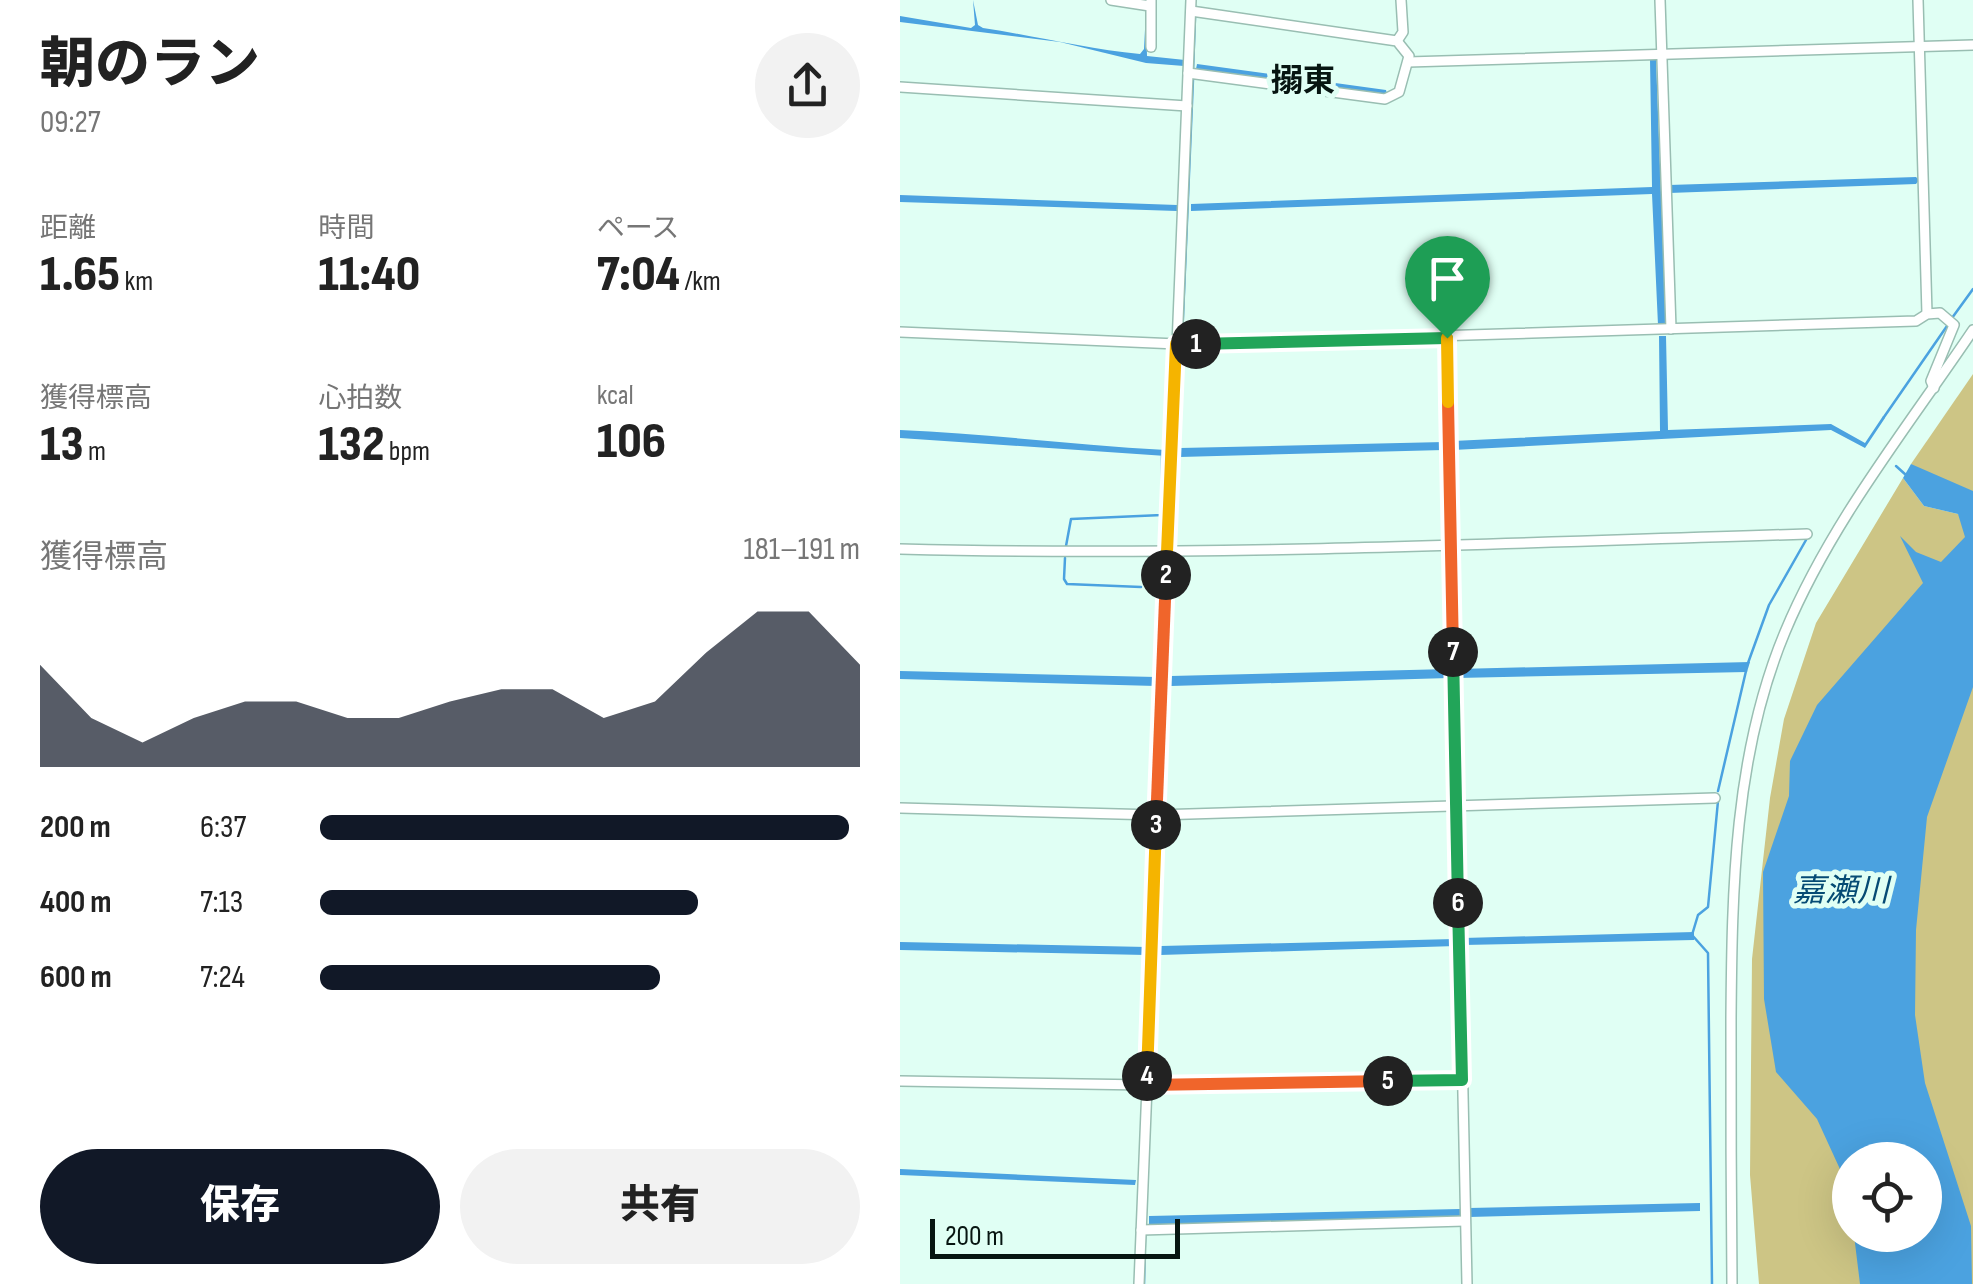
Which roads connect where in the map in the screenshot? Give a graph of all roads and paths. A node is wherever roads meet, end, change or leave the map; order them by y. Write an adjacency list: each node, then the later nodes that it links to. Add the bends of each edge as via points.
1 (1110, 0): 5 (street)
2 (1402, 0): 7 (street)
3 (1660, 0): 11 (street)
4 (1918, 0): 9 (street)
5 (1151, 3): 10 (street)
6 (1191, 6): 7 (street); 13 (street)
7 (1397, 41): 12 (street)
8 (1973, 45): 9 (street)
9 (1920, 46): 11 (street); 16 (street)
10 (1151, 47)
11 (1662, 55): 12 (street); 17 (street)
12 (1408, 62): 13 (street, via 1399,92 1385,100)
13 (1188, 73): 15 (street)
14 (900, 87): 15 (street)
15 (1187, 106): 21 (street)
16 (1927, 314): 17 (street, via 1916,321); 22 (street, via 1940,313 1954,325 1931,380)
17 (1671, 329): 20 (street)
18 (1973, 330): 22 (street)
19 (900, 332): 21 (street)
20 (1447, 338): 21 (street); 24 (street)
21 (1176, 344): 26 (street)
22 (1934, 388): 38 (street, via 1815,569 1757,714 1735,885)
23 (1807, 534): 24 (street)
24 (1450, 545): 26 (street); 28 (street)
25 (900, 548): 26 (street)
26 (1166, 551): 30 (street)
27 (1715, 798): 28 (street)
28 (1456, 807): 30 (street); 31 (street)
29 (900, 808): 30 (street)
30 (1156, 816): 33 (street)
31 (1462, 1080): 33 (street); 34 (street)
32 (900, 1081): 33 (street)
33 (1146, 1085): 35 (street)
34 (1465, 1221): 35 (street); 37 (street)
35 (1141, 1230): 36 (street)
36 (1139, 1284)
37 (1467, 1284)
38 (1732, 1284)

